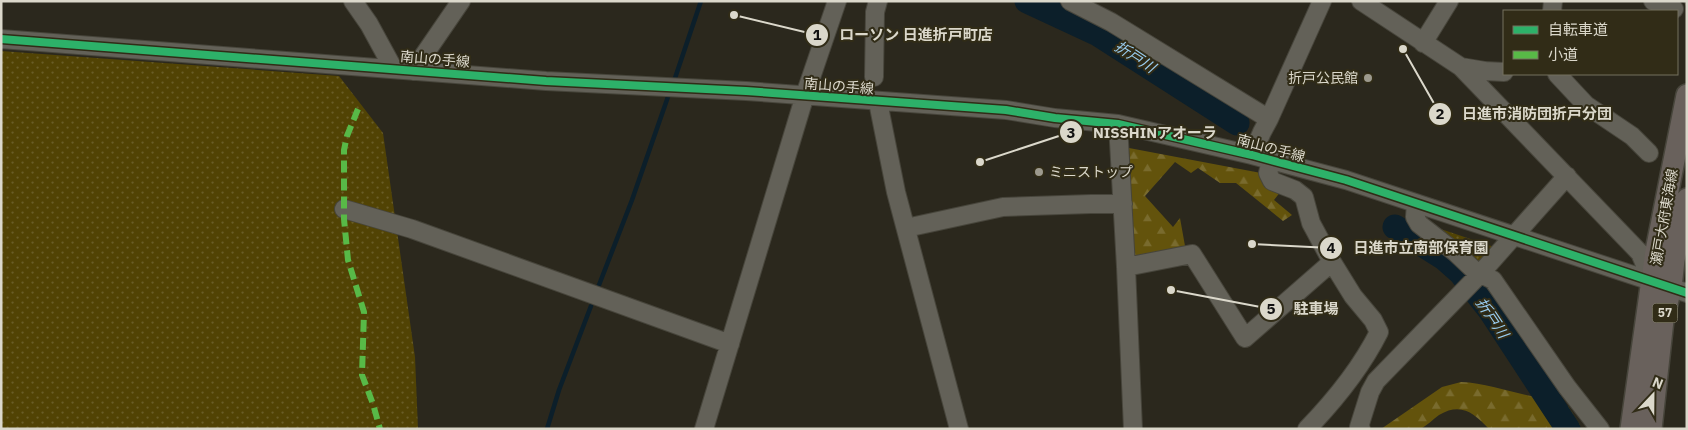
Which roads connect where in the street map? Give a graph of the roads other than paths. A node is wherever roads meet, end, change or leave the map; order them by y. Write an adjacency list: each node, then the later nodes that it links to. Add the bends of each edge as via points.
1 (353, 1): 14 (street)
2 (461, 1): 15 (street)
3 (837, 1): 19 (street)
4 (878, 1): 18 (street)
5 (1070, 1): 22 (street, via 1111,22)
6 (1322, 1): 22 (street)
7 (1361, 1): 12 (street)
8 (1449, 1): 12 (street)
9 (1653, 1): 10 (street)
10 (1676, 8)
11 (1, 39): 14 (street, 南山の手線)
12 (1423, 43): 13 (street)
13 (1461, 67): 16 (street); 27 (street)
14 (393, 68): 15 (street, 南山の手線)
15 (413, 70): 19 (street, 南山の手線, via 546,81)
16 (1503, 72)
17 (1558, 75): 24 (street, via 1586,106 1632,136)
18 (874, 77)
19 (805, 95): 21 (street, 南山の手線); 38 (street)
20 (1687, 95): 37 (main road, 瀬戸大府東海線 / 57, via 1656,252)
21 (878, 102): 23 (street, 南山の手線, via 1006,110); 32 (street)
22 (1269, 119): 25 (street)
23 (1118, 124): 25 (street, 南山の手線); 30 (street)
24 (1649, 153)
25 (1252, 155): 26 (street, 南山の手線)
26 (1270, 161): 29 (street, 南山の手線, via 1346,180); 34 (street, via 1268,173 1272,181 1304,197 1311,223)
27 (1567, 176): 33 (street); 37 (street)
28 (1687, 199): 37 (main road, 瀬戸大府東海線 / 57)
29 (1416, 203): 33 (street, 南山の手線); 36 (street, via 1414,217 1419,224 1456,252)
30 (1123, 204): 32 (street, via 1003,208); 35 (street)
31 (344, 210): 38 (street, via 412,229)
32 (906, 228): 42 (street)
33 (1515, 236): 36 (street); 37 (street, 南山の手線)
34 (1332, 262): 35 (street, via 1245,338 1192,254); 39 (street, via 1353,296 1374,320 1378,332)
35 (1126, 267): 43 (street)
36 (1474, 280): 40 (street); 46 (street, via 1493,280)
37 (1670, 287): 47 (main road, 瀬戸大府東海線 / 57); 48 (main road, 瀬戸大府東海線 / 57, via 1663,320)
38 (730, 344): 41 (street)
39 (1368, 354): 40 (street); 44 (street)
40 (1376, 382): 45 (street, via 1370,392)
41 (704, 429)
42 (959, 429)
43 (1133, 429)
44 (1308, 429)
45 (1361, 429)
46 (1600, 429)
47 (1631, 429)
48 (1651, 429)

